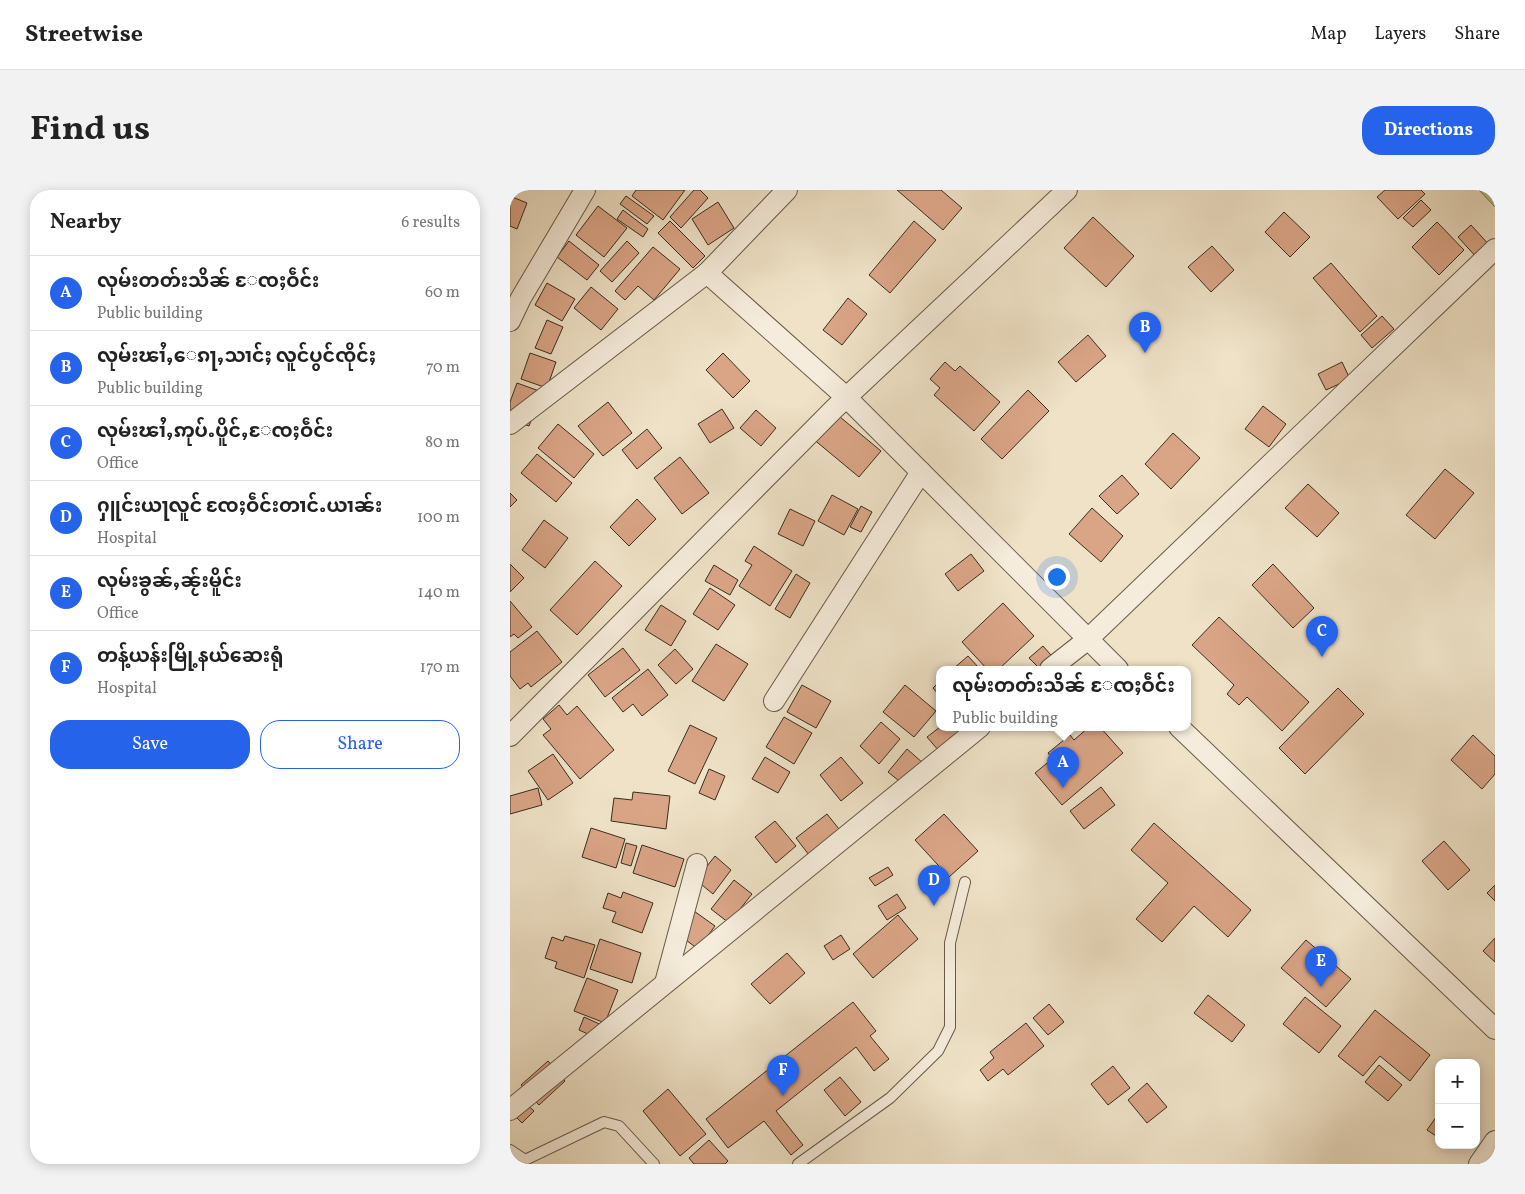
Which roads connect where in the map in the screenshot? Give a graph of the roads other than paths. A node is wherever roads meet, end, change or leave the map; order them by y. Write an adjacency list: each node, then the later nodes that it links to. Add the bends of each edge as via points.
1 (585, 190): 6 (street)
2 (787, 190): 5 (street)
3 (1067, 190): 7 (street)
4 (1495, 250): 10 (street)
5 (707, 273): 7 (street); 8 (street)
6 (510, 321)
7 (846, 397): 9 (street); 16 (street)
8 (510, 424)
9 (921, 472): 10 (street); 13 (street)
10 (1087, 640): 11 (street); 12 (street)
11 (1054, 666)
12 (1115, 666)
13 (774, 700)
14 (975, 731): 19 (street)
15 (1183, 731): 20 (street)
16 (510, 736)
17 (697, 864): 19 (street)
18 (965, 882): 25 (lane, via 950,943 950,1027 938,1051 890,1098)
19 (666, 983): 21 (street)
20 (1495, 1029)
21 (510, 1110)
22 (1495, 1141): 26 (street)
23 (510, 1150): 24 (lane, via 526,1160 604,1122 619,1126)
24 (654, 1164)
25 (798, 1164)
26 (1479, 1164)

